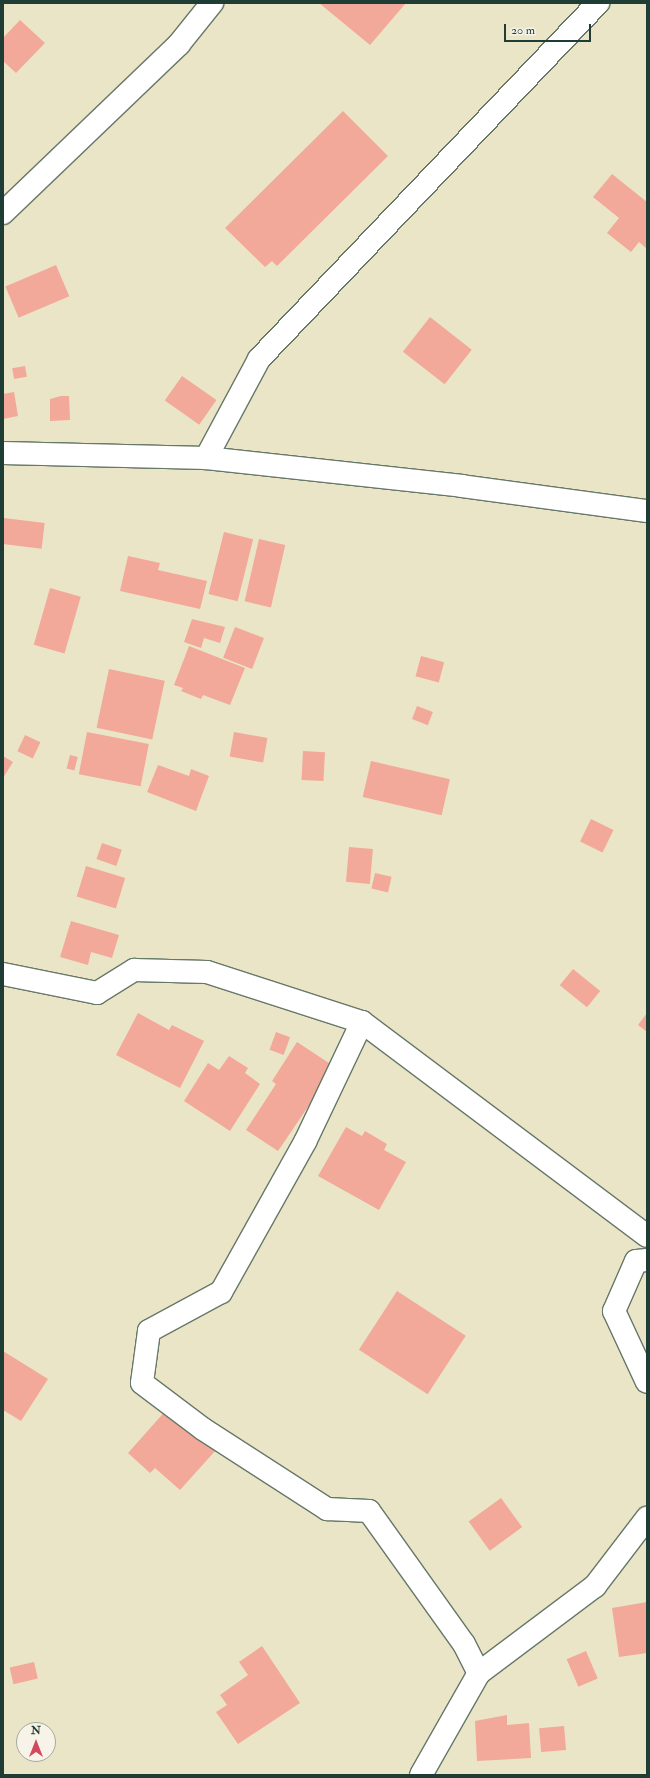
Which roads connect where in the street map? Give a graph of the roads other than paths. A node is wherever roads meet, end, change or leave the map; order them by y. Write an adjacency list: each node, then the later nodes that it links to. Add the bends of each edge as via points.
1 (212, 3): 3 (street, via 179,44)
2 (598, 3): 5 (street, via 259,359)
3 (3, 213)
4 (3, 453): 5 (street)
5 (206, 458): 6 (street, via 462,486)
6 (647, 511)
7 (3, 974): 8 (street, via 97,993 134,970 206,972)
8 (362, 1022): 9 (street); 13 (street, via 305,1142 222,1292 149,1331 142,1383 203,1429 327,1509 369,1511 464,1644)
9 (647, 1236)
10 (647, 1260): 11 (street, via 636,1261 614,1311)
11 (647, 1382)
12 (647, 1518): 13 (street, via 595,1586)
13 (479, 1673): 14 (street)
14 (421, 1775)

